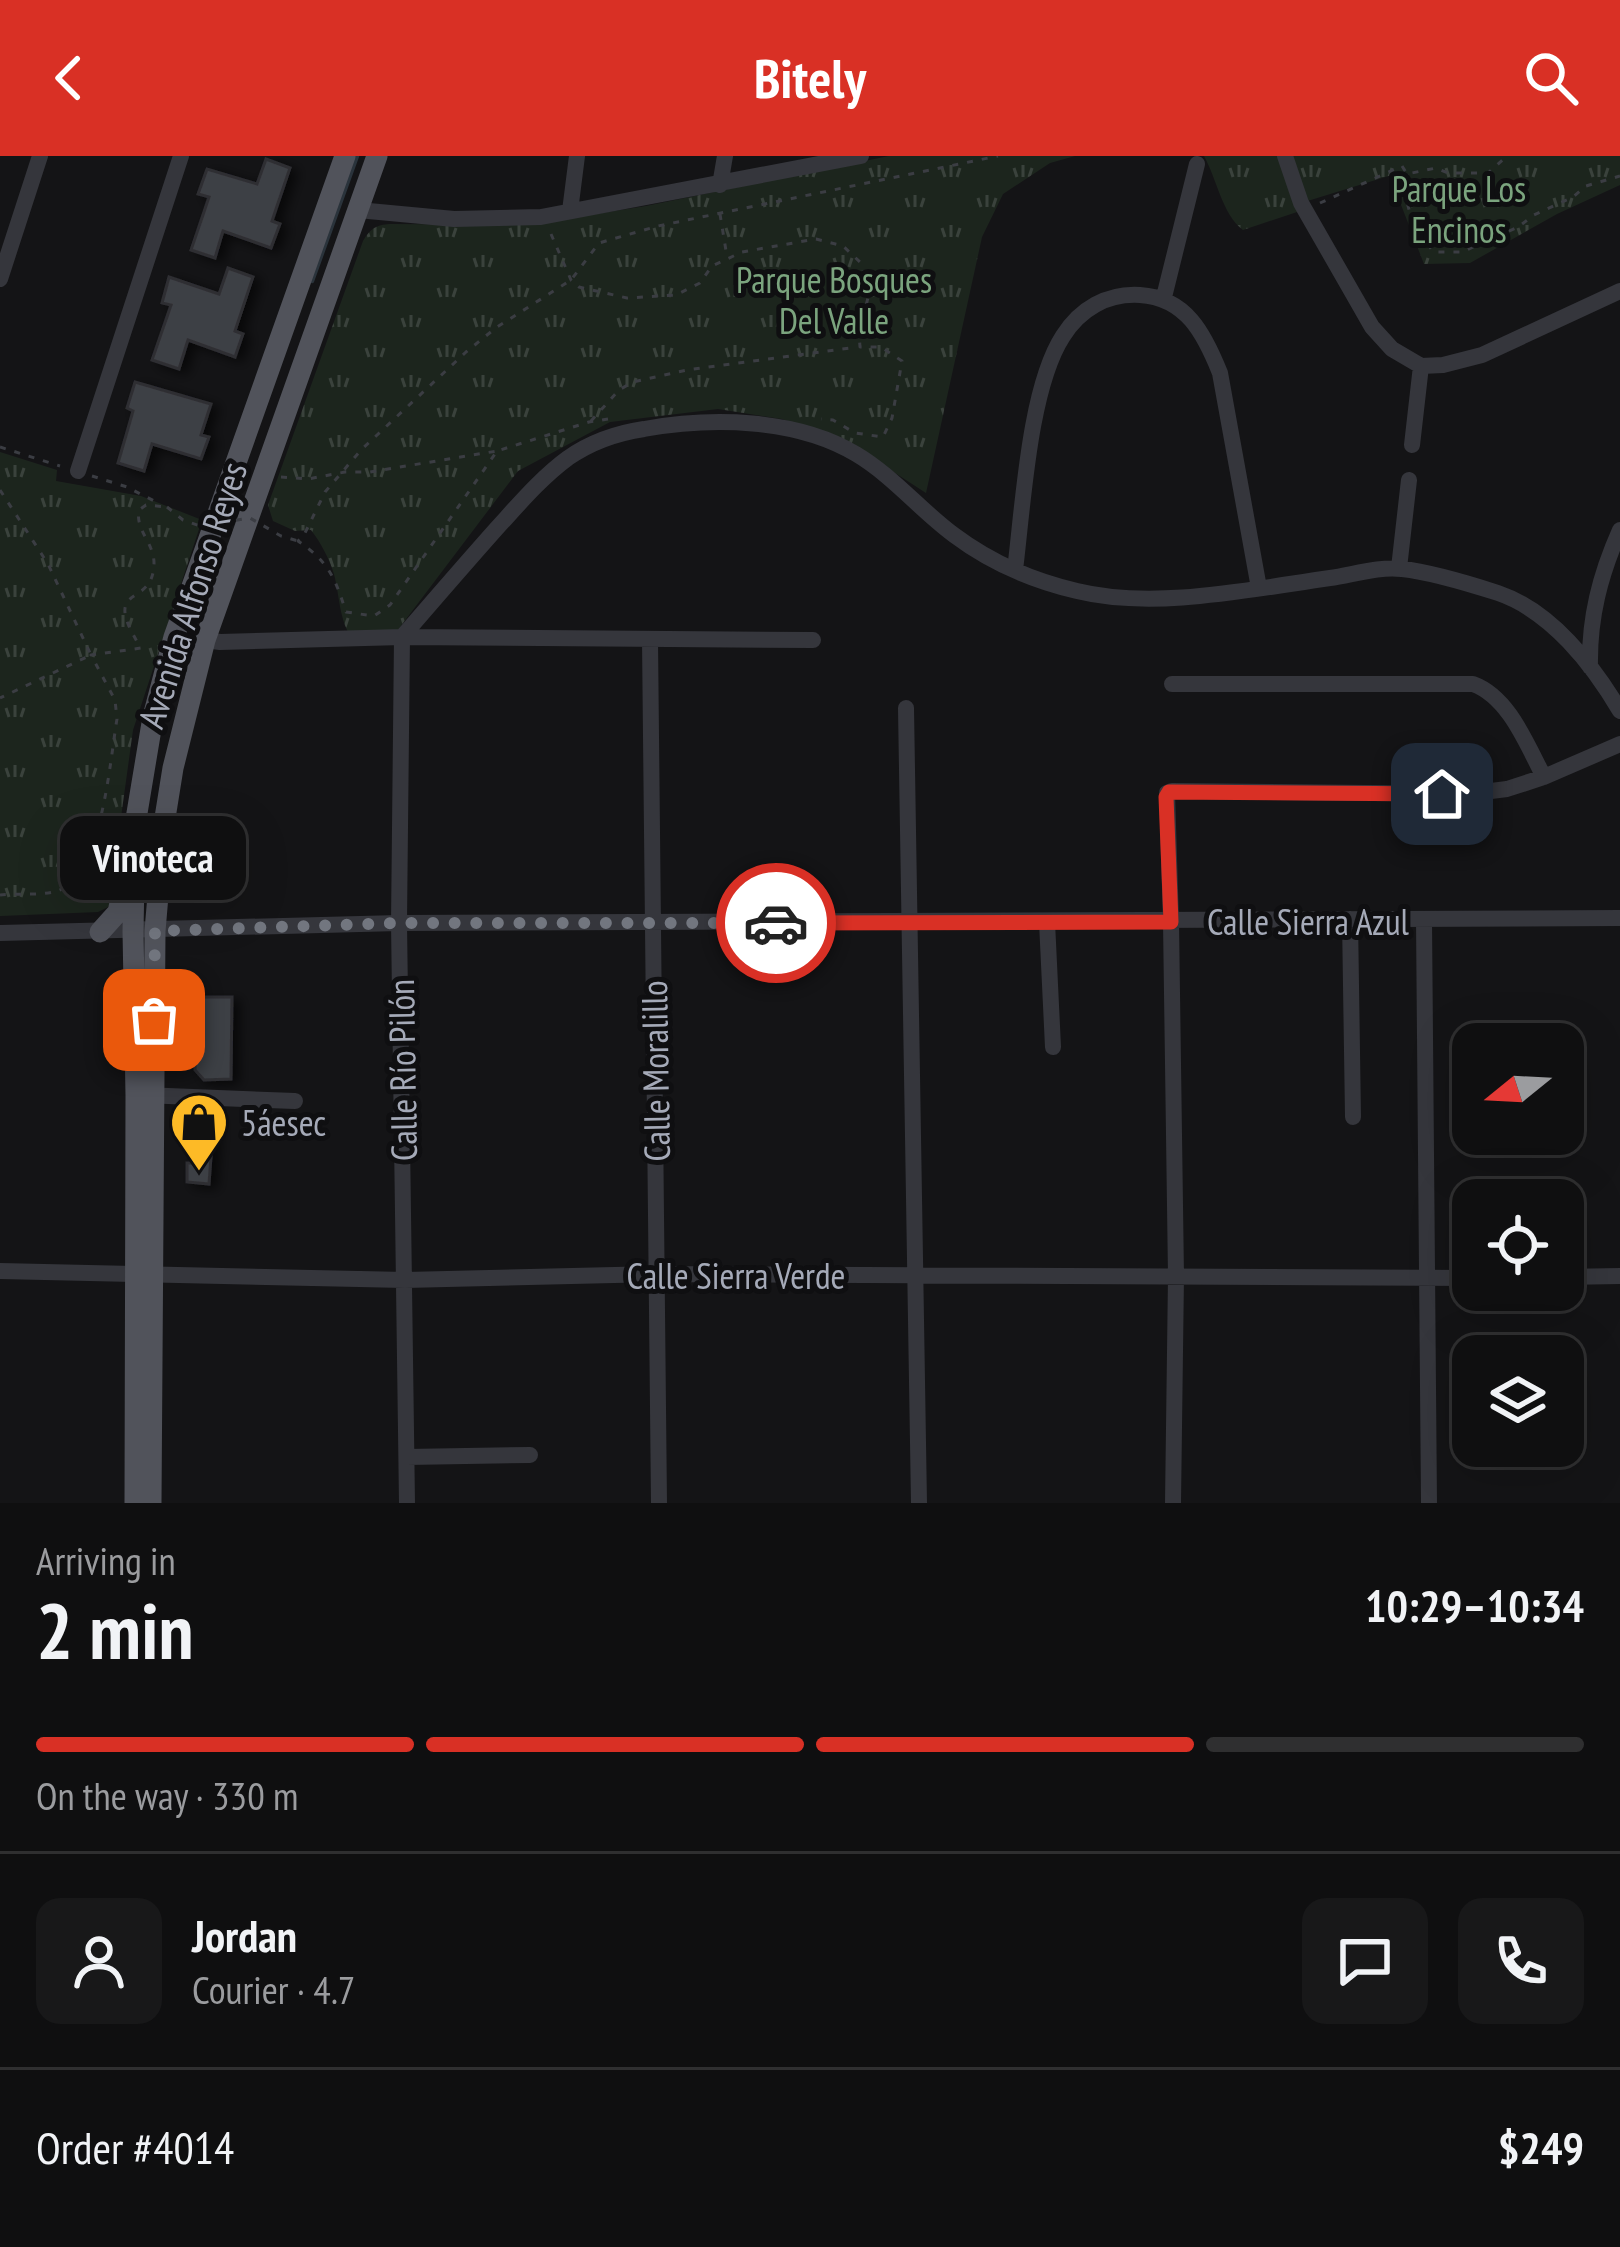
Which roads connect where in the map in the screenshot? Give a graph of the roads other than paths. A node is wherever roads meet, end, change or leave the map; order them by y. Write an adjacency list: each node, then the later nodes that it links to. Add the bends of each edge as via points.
1 (40, 156): 13 (street)
2 (182, 156): 18 (street)
3 (345, 156): 34 (main road, Avenida Alfonso Reyes, via 174,637)
4 (377, 156): 11 (main road, Avenida Alfonso Reyes)
5 (577, 156): 12 (street)
6 (725, 156): 10 (street)
7 (861, 156): 10 (street)
8 (1286, 156): 16 (street, via 1301,203 1372,327)
9 (1197, 164): 15 (street)
10 (720, 184): 12 (street)
11 (358, 211): 12 (street, via 454,219); 25 (main road, Avenida Alfonso Reyes)
12 (570, 211)
13 (0, 279)
14 (1620, 291): 16 (street, via 1482,355)
15 (1164, 297): 22 (street, via 1095,303 1060,339 1033,432); 23 (street, via 1208,343 1220,373)
16 (1421, 366): 17 (street)
17 (1412, 445)
18 (78, 471)
19 (1408, 480): 21 (street)
20 (1620, 530): 28 (street, via 1601,577)
21 (1399, 568): 23 (street); 28 (street, via 1520,603)
22 (1015, 570): 23 (street, via 1115,599); 24 (street, via 953,535 885,474 826,439 751,424 677,425 610,436 568,459)
23 (1259, 588)
24 (401, 637): 25 (street); 26 (street); 40 (street, Calle Río Pilón)
25 (205, 640): 43 (main road, Avenida Alfonso Reyes)
26 (650, 640): 27 (street); 41 (street, Calle Moralillo)
27 (813, 640)
28 (1590, 667): 31 (street)
29 (1172, 684): 33 (street, via 1482,686 1503,706)
30 (906, 708): 42 (street)
31 (1620, 711)
32 (1620, 744): 33 (street)
33 (1544, 777): 39 (street, via 1467,794 1172,791)
34 (135, 825): 43 (main road, Avenida Alfonso Reyes); 44 (main road, via 118,912)
35 (1620, 918): 37 (street, Calle Sierra Azul)
36 (1350, 920): 37 (street, Calle Sierra Azul); 39 (street, Calle Sierra Azul); 49 (street)
37 (1424, 920): 57 (street)
38 (1048, 922): 39 (street, Calle Sierra Azul); 42 (street, Calle Sierra Azul); 46 (street)
39 (1171, 922): 54 (street)
40 (399, 923): 41 (street, Calle Sierra Azul); 43 (street, Calle Sierra Azul); 59 (street, Calle Río Pilón)
41 (653, 923): 42 (street, Calle Sierra Azul); 52 (street, Calle Moralillo)
42 (908, 923): 53 (street)
43 (144, 931): 44 (street, Calle Sierra Azul); 47 (main road, Avenida Alfonso Reyes)
44 (100, 932): 45 (street, Calle Sierra Azul)
45 (0, 933)
46 (1053, 1047)
47 (145, 1095): 48 (street); 51 (main road, Avenida Alfonso Reyes)
48 (295, 1101)
49 (1353, 1117)
50 (0, 1271): 51 (street, Calle Sierra Verde)
51 (144, 1274): 59 (street, Calle Sierra Verde); 62 (main road, Avenida Alfonso Reyes); 63 (main road, Avenida Alfonso Reyes)
52 (657, 1274): 53 (street, Calle Sierra Verde); 59 (street, Calle Sierra Verde); 65 (street, Calle Moralillo)
53 (916, 1276): 54 (street, Calle Sierra Verde); 66 (street)
54 (1176, 1276): 57 (street, Calle Sierra Verde); 67 (street)
55 (1620, 1276): 56 (street)
56 (1584, 1277)
57 (1427, 1278): 58 (street, Calle Sierra Verde); 68 (street)
58 (1452, 1278)
59 (405, 1280): 61 (street, Calle Río Pilón)
60 (530, 1455): 61 (street)
61 (407, 1456): 64 (street, Calle Río Pilón)
62 (135, 1503)
63 (151, 1503)
64 (407, 1503)
65 (659, 1503)
66 (919, 1503)
67 (1173, 1503)
68 (1429, 1503)

